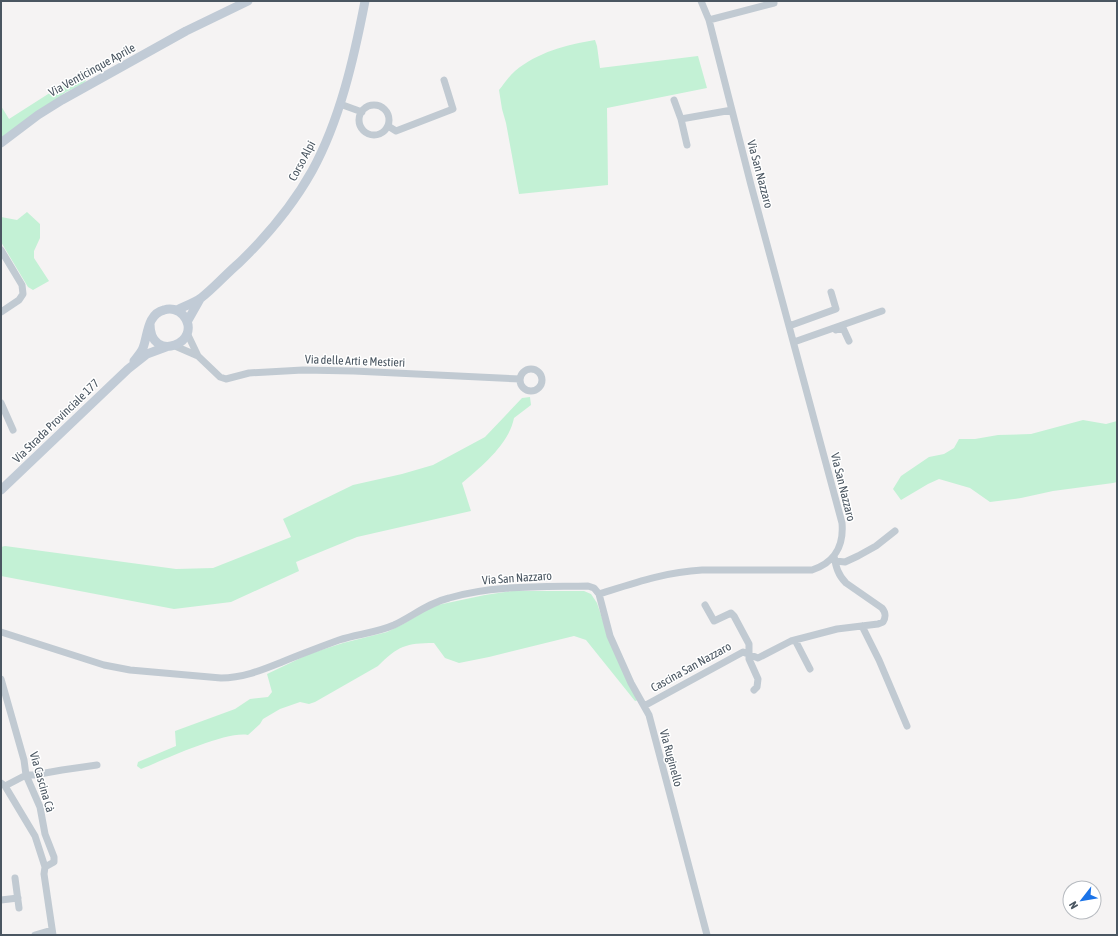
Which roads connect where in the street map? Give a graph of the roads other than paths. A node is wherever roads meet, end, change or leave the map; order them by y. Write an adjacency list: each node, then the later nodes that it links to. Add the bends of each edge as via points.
1 (248, 1): 13 (main road, Via Venticinque Aprile, via 199,24 56,104)
2 (365, 1): 8 (main road, Corso Alpi)
3 (701, 1): 5 (street, Via San Nazzaro)
4 (774, 3): 5 (street)
5 (709, 20): 9 (street, Via San Nazzaro)
6 (444, 80): 12 (street, via 453,109 396,131)
7 (674, 100): 11 (street)
8 (340, 104): 10 (street); 17 (main road, Corso Alpi, via 320,155 297,196 258,243)
9 (732, 110): 11 (street); 23 (street, Via San Nazzaro)
10 (362, 112): 12 (street, via 370,105 381,107 388,115); 12 (street, via 359,122 364,132 380,134)
11 (681, 120): 14 (street)
12 (388, 126)
13 (1, 143)
14 (687, 145)
15 (1, 250): 20 (street, via 22,285 23,294 20,300)
16 (831, 292): 23 (street, via 836,309)
17 (200, 299): 18 (main road, Corso Alpi); 21 (main road, Corso Alpi)
18 (177, 310): 21 (main road); 22 (main road, Via Strada Provinciale 177, via 168,308 160,311)
19 (882, 311): 26 (street)
20 (1, 312)
21 (187, 322): 24 (main road)
22 (150, 324): 28 (main road, via 151,335 155,341); 30 (main road, Via Strada Provinciale 177, via 142,349)
23 (789, 326): 26 (street, Via San Nazzaro)
24 (187, 333): 27 (main road, via 182,342); 29 (street, Via delle Arti e Mestieri)
25 (849, 341): 26 (street, via 843,328)
26 (794, 344): 36 (street, Via San Nazzaro, via 842,523 842,540)
27 (175, 346): 28 (main road, Via Strada Provinciale 177); 29 (street, Via delle Arti e Mestieri)
28 (166, 347): 30 (main road, Via Strada Provinciale 177, via 147,354)
29 (198, 356): 31 (street, Via delle Arti e Mestieri, via 220,377 226,379 249,373 303,370)
30 (128, 368): 34 (main road, Via Strada Provinciale 177)
31 (520, 379)
32 (1, 403): 33 (street)
33 (13, 430)
34 (1, 490)
35 (895, 531): 36 (street, via 858,556 845,562)
36 (835, 559): 37 (street, via 812,570 702,570 662,574); 39 (street, via 838,574 846,583 885,612 883,622)
37 (599, 594): 40 (street, Via San Nazzaro, via 588,586 512,588 462,595 431,604 379,631 341,639 250,674 233,678 130,670 104,665); 46 (street, Via Ruginello, via 610,636)
38 (705, 605): 42 (street, Cascina San Nazzaro, via 714,621 732,613 749,644)
39 (862, 626): 41 (street, via 837,629); 47 (street)
40 (1, 632)
41 (793, 641): 42 (street, Cascina San Nazzaro, via 758,658); 43 (street)
42 (749, 654): 45 (street, Cascina San Nazzaro, via 758,678); 46 (street, Cascina San Nazzaro, via 739,653)
43 (810, 669)
44 (1, 679): 51 (street, Via Cascina Cà)
45 (754, 690)
46 (644, 706): 60 (street, Via Ruginello)
47 (907, 726)
48 (97, 765): 49 (street)
49 (62, 770): 50 (street); 51 (street)
50 (82, 772)
51 (26, 775): 52 (street); 53 (street, Via Cascina Cà, via 40,807 45,834 54,857 54,862)
52 (3, 785): 53 (street, via 35,836)
53 (45, 867): 58 (street, Via Cascina Cà, via 44,880)
54 (15, 878): 55 (street)
55 (18, 898): 56 (street); 57 (street)
56 (1, 900)
57 (19, 908)
58 (52, 933): 59 (street)
59 (35, 935)
60 (707, 935)

